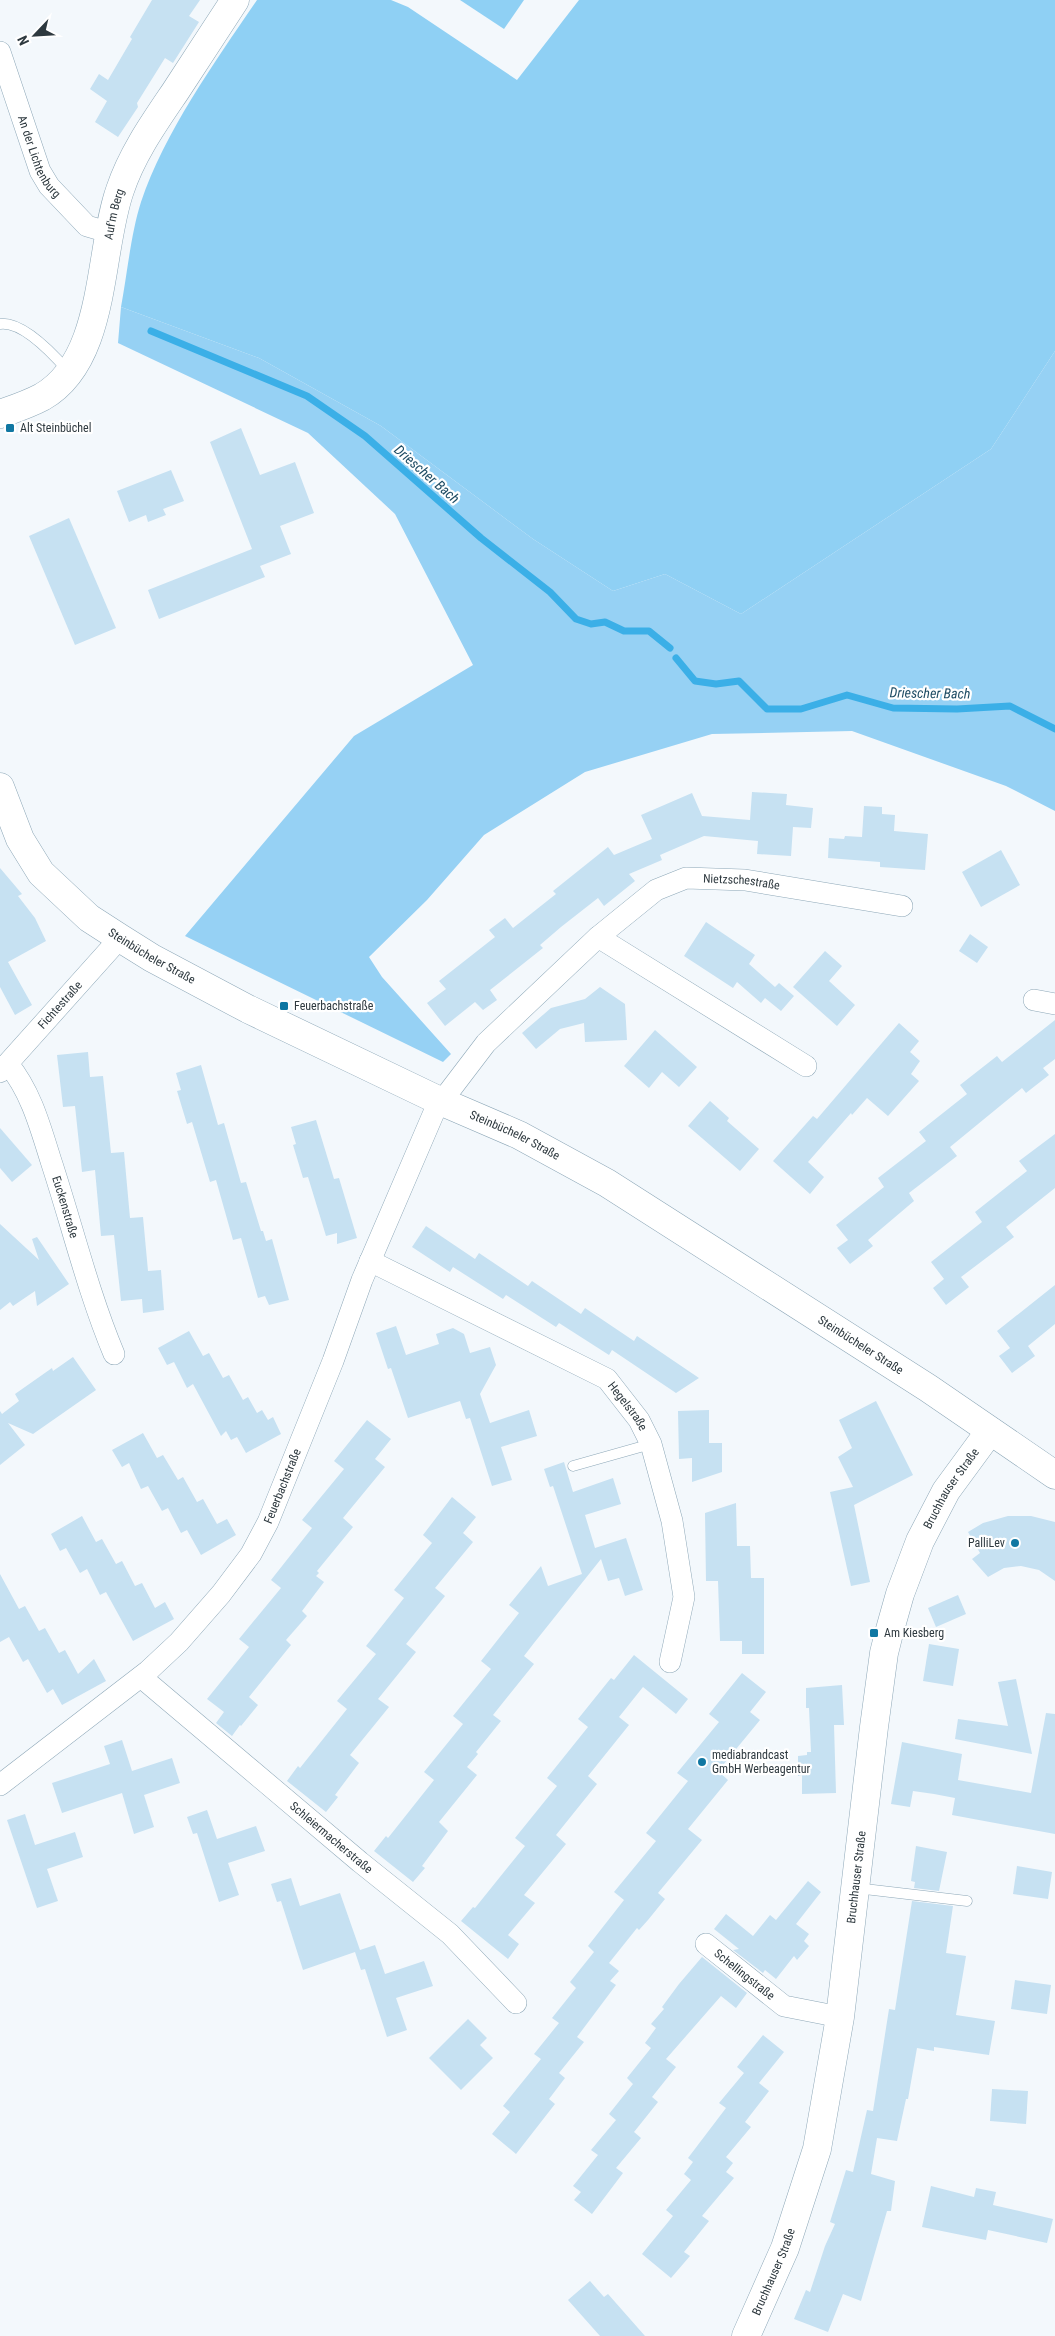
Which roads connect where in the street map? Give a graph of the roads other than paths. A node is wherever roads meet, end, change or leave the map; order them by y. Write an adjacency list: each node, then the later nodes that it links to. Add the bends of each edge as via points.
1 (235, 0): 3 (street, Auf'm Berg, via 143,140 120,191)
2 (0, 52): 3 (street, An der Lichtenburg, via 40,171 49,186 87,226)
3 (111, 233): 5 (street, Auf'm Berg, via 92,326)
4 (0, 324): 5 (lane, via 22,330 48,349)
5 (69, 372): 6 (street, Auf'm Berg, via 42,397)
6 (0, 414)
7 (0, 787): 9 (street, Steinbücheler Straße, via 20,839 40,872 90,918)
8 (902, 906): 10 (street, Nietzschestraße, via 745,880 686,878 656,890)
9 (120, 938): 14 (street, Fichtestraße); 15 (street, Steinbücheler Straße, via 248,1009)
10 (598, 938): 13 (street); 15 (street, Nietzschestraße, via 486,1043)
11 (1034, 1000): 12 (street)
12 (1055, 1004)
13 (806, 1066)
14 (4, 1068): 17 (street, Euckenstraße, via 22,1080 33,1106 70,1216 100,1322)
15 (440, 1101): 16 (street, Feuerbachstraße); 18 (street, Steinbücheler Straße, via 519,1135 606,1183)
16 (370, 1261): 19 (street, Hegelstraße, via 607,1379 639,1420); 23 (street, Feuerbachstraße, via 268,1522 251,1554 179,1642)
17 (114, 1354)
18 (990, 1431): 21 (street, Steinbücheler Straße); 25 (street, Bruchhauser Straße, via 946,1491 920,1541 900,1594 884,1653)
19 (651, 1444): 20 (lane); 22 (street, Hegelstraße, via 672,1521 684,1597)
20 (573, 1466)
21 (1055, 1475)
22 (670, 1662)
23 (141, 1676): 24 (street, Feuerbachstraße); 28 (street, Schleiermacherstraße, via 450,1934)
24 (0, 1785)
25 (856, 1888): 26 (lane); 29 (street, Bruchhauser Straße)
26 (967, 1900)
27 (706, 1944): 29 (street, Schellingstraße, via 784,2006)
28 (516, 2003)
29 (840, 2017): 30 (street, Bruchhauser Straße, via 817,2149 785,2248)
30 (746, 2336)

